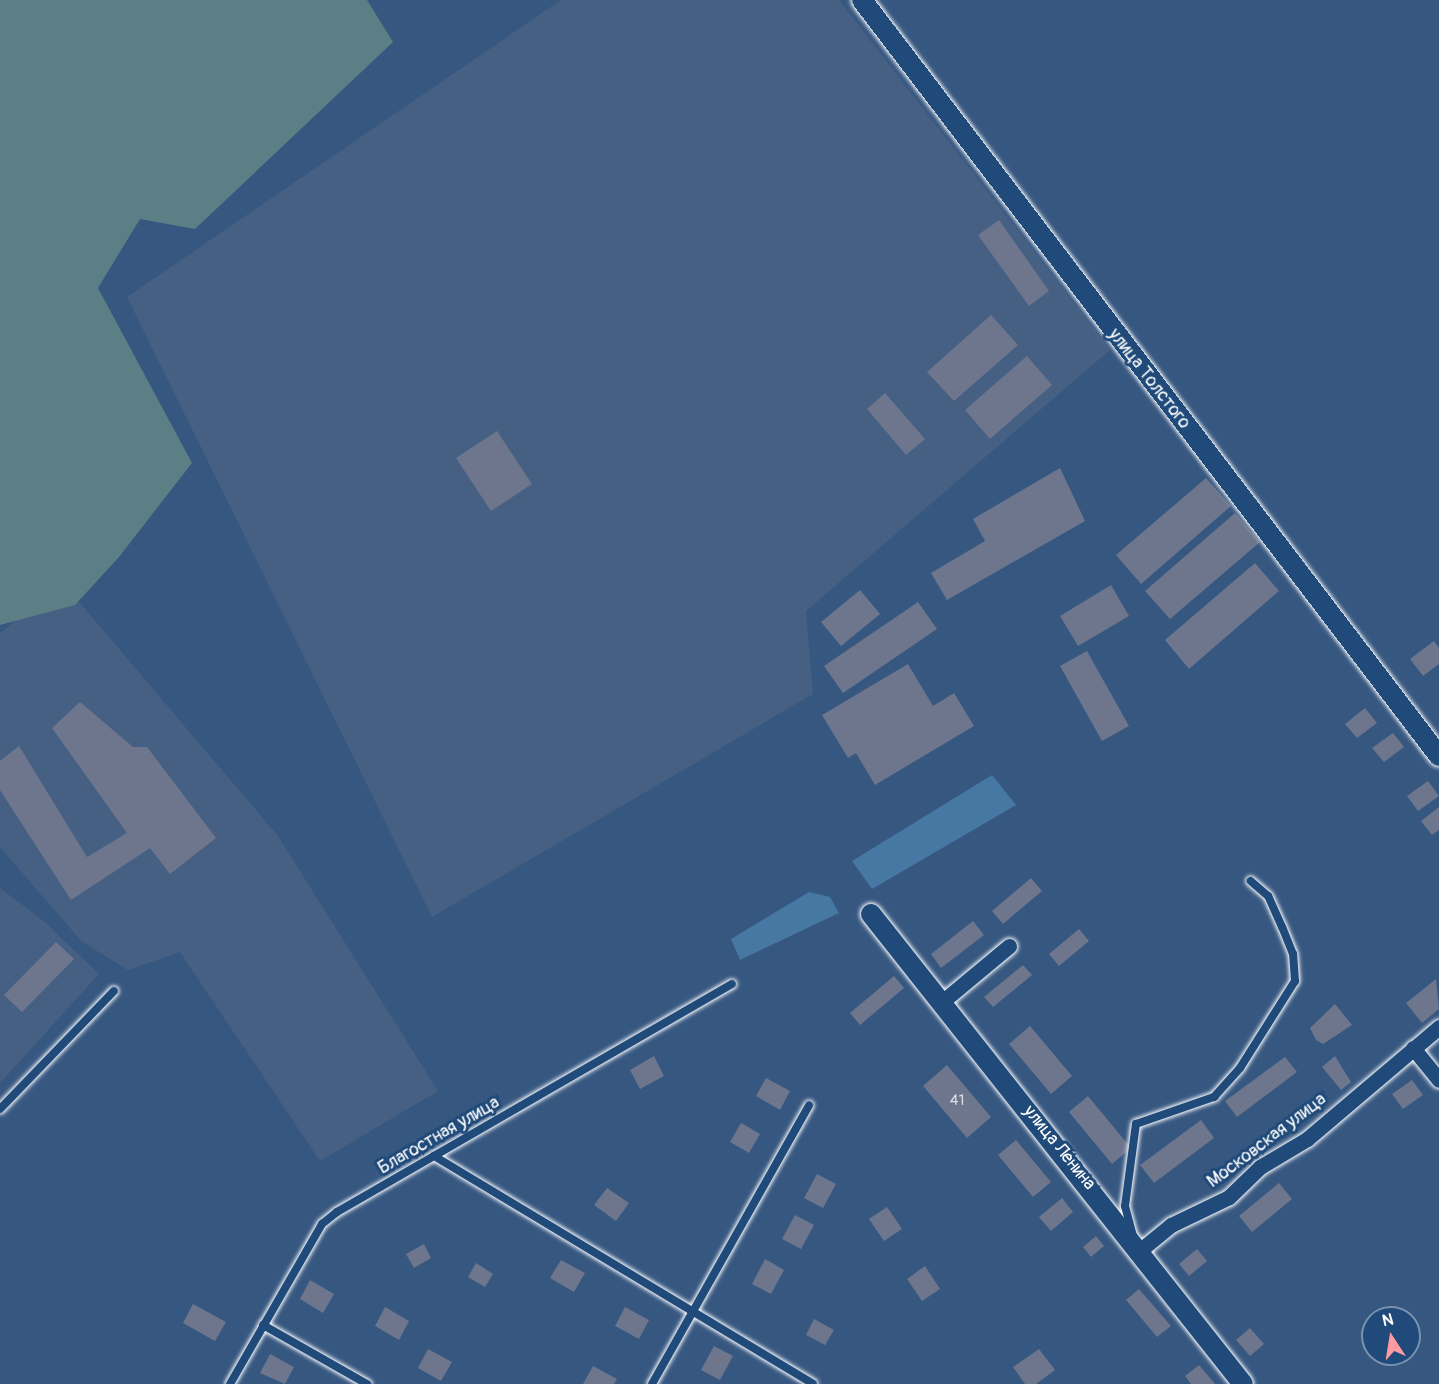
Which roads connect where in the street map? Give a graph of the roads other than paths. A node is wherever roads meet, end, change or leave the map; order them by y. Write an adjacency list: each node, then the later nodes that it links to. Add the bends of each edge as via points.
1 (862, 0): 2 (street, улица Толстого)
2 (1439, 756)
3 (1251, 881): 15 (lane, via 1268,896 1282,927 1293,954 1295,981 1240,1068 1214,1097 1136,1124 1125,1206)
4 (871, 914): 8 (street, улица Ленина)
5 (1009, 946): 8 (street)
6 (732, 984): 14 (lane, Благостная улица)
7 (114, 991): 13 (lane)
8 (943, 1001): 15 (street, улица Ленина)
9 (1439, 1027): 10 (street, Московская улица)
10 (1413, 1048): 11 (street); 15 (street, Московская улица, via 1307,1139 1260,1167 1228,1197 1171,1225)
11 (1439, 1080)
12 (809, 1105): 16 (lane)
13 (0, 1109)
14 (434, 1156): 16 (lane); 17 (lane, Благостная улица, via 322,1224)
15 (1138, 1251): 22 (street, улица Ленина)
16 (691, 1314): 20 (lane); 21 (lane)
17 (263, 1325): 18 (lane, Благостная улица); 19 (lane)
18 (230, 1384)
19 (367, 1384)
20 (652, 1384)
21 (813, 1384)
22 (1243, 1384)

